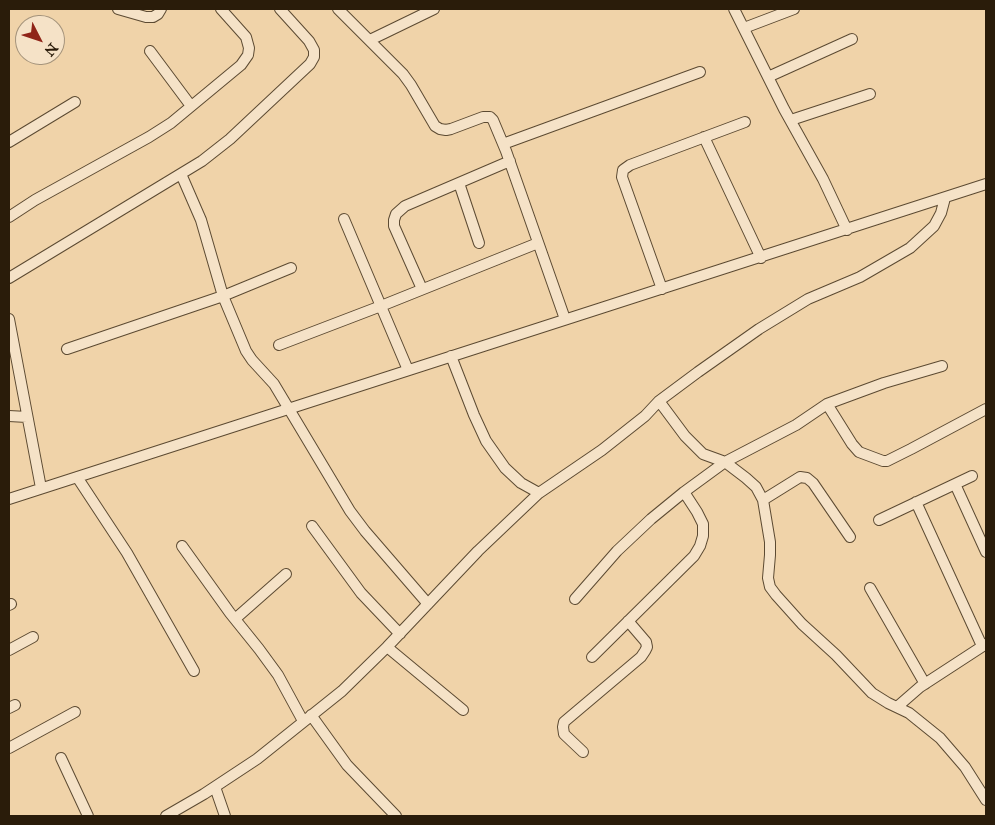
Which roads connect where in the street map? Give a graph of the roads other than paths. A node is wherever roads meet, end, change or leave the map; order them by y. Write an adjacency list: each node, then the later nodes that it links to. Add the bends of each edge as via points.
1 (118, 9): 2 (street, via 153,17)
2 (161, 9)
3 (221, 9): 18 (street, via 246,38 248,55 241,66)
4 (280, 9): 25 (street, via 314,50 310,64 230,138)
5 (338, 9): 12 (street)
6 (434, 9): 9 (street)
7 (734, 9): 10 (street)
8 (794, 9): 10 (street)
9 (416, 13): 12 (street)
10 (744, 28): 15 (street)
11 (852, 39): 15 (street)
12 (370, 40): 23 (street, via 412,85 435,126 450,129 490,117)
13 (150, 51): 18 (street)
14 (700, 72): 23 (street)
15 (768, 76): 19 (street)
16 (870, 94): 19 (street)
17 (75, 102): 22 (street)
18 (191, 106): 29 (street, via 149,138 34,200)
19 (791, 120): 31 (street)
20 (744, 122): 21 (street)
21 (704, 137): 34 (street); 38 (street, via 630,165 621,173)
22 (9, 142)
23 (504, 144): 24 (street)
24 (510, 161): 26 (street); 33 (street)
25 (182, 174): 36 (street); 39 (street, via 202,220)
26 (459, 183): 32 (street); 37 (street, via 405,206 396,214 394,226)
27 (986, 184): 28 (street)
28 (945, 198): 31 (street); 49 (street, via 934,226 910,248 860,277 808,299 759,329)
29 (9, 217)
30 (344, 219): 40 (street)
31 (847, 230): 34 (street)
32 (479, 243)
33 (538, 243): 37 (street); 42 (street)
34 (761, 258): 38 (street)
35 (291, 268): 39 (street)
36 (9, 278)
37 (422, 289): 40 (street)
38 (662, 289): 42 (street)
39 (223, 296): 45 (street); 51 (street, via 246,351 274,384)
40 (381, 306): 44 (street); 48 (street)
41 (9, 319): 43 (street)
42 (565, 319): 46 (street)
43 (11, 341): 54 (street)
44 (279, 345)
45 (68, 349)
46 (451, 356): 48 (street); 61 (street, via 486,442 505,468)
47 (942, 366): 50 (street)
48 (408, 370): 51 (street)
49 (659, 401): 55 (street, via 703,454); 61 (street, via 602,450)
50 (827, 404): 52 (street, via 859,452 883,461); 55 (street, via 796,425)
51 (289, 409): 56 (street); 73 (street, via 350,511)
52 (986, 409)
53 (9, 416): 54 (street)
54 (28, 417): 59 (street)
55 (725, 462): 60 (street); 63 (street, via 756,487)
56 (77, 476): 59 (street); 82 (street)
57 (972, 476): 58 (street)
58 (955, 484): 64 (street); 69 (street)
59 (41, 488): 62 (street)
60 (684, 492): 72 (street, via 617,551); 75 (street, via 703,524 700,546 694,556)
61 (539, 493): 73 (street)
62 (9, 499)
63 (763, 500): 67 (street, via 800,477 807,478); 84 (street, via 770,542 770,587 802,624 872,693)
64 (916, 502): 65 (street); 78 (street)
65 (878, 520)
66 (312, 526): 76 (street, via 361,593)
67 (850, 537)
68 (182, 546): 74 (street)
69 (986, 552)
70 (286, 574): 74 (street)
71 (870, 588): 83 (street)
72 (574, 599)
73 (428, 604): 76 (street)
74 (235, 619): 87 (street)
75 (628, 621): 81 (street); 89 (street, via 646,642 645,652 564,722 564,734)
76 (400, 634): 79 (street)
77 (33, 637): 80 (street)
78 (984, 645): 83 (street)
79 (387, 648): 85 (street); 87 (street, via 342,691)
80 (9, 650)
81 (592, 657)
82 (194, 671)
83 (925, 684): 84 (street)
84 (897, 707): 92 (street, via 940,738 965,767)
85 (462, 710)
86 (75, 712): 88 (street)
87 (307, 718): 91 (street, via 257,759); 96 (street)
88 (9, 748)
89 (583, 752)
90 (61, 758): 93 (street)
91 (214, 788): 94 (street); 95 (street)
92 (986, 800)
93 (88, 816)
94 (166, 816)
95 (225, 816)
96 (396, 816)

